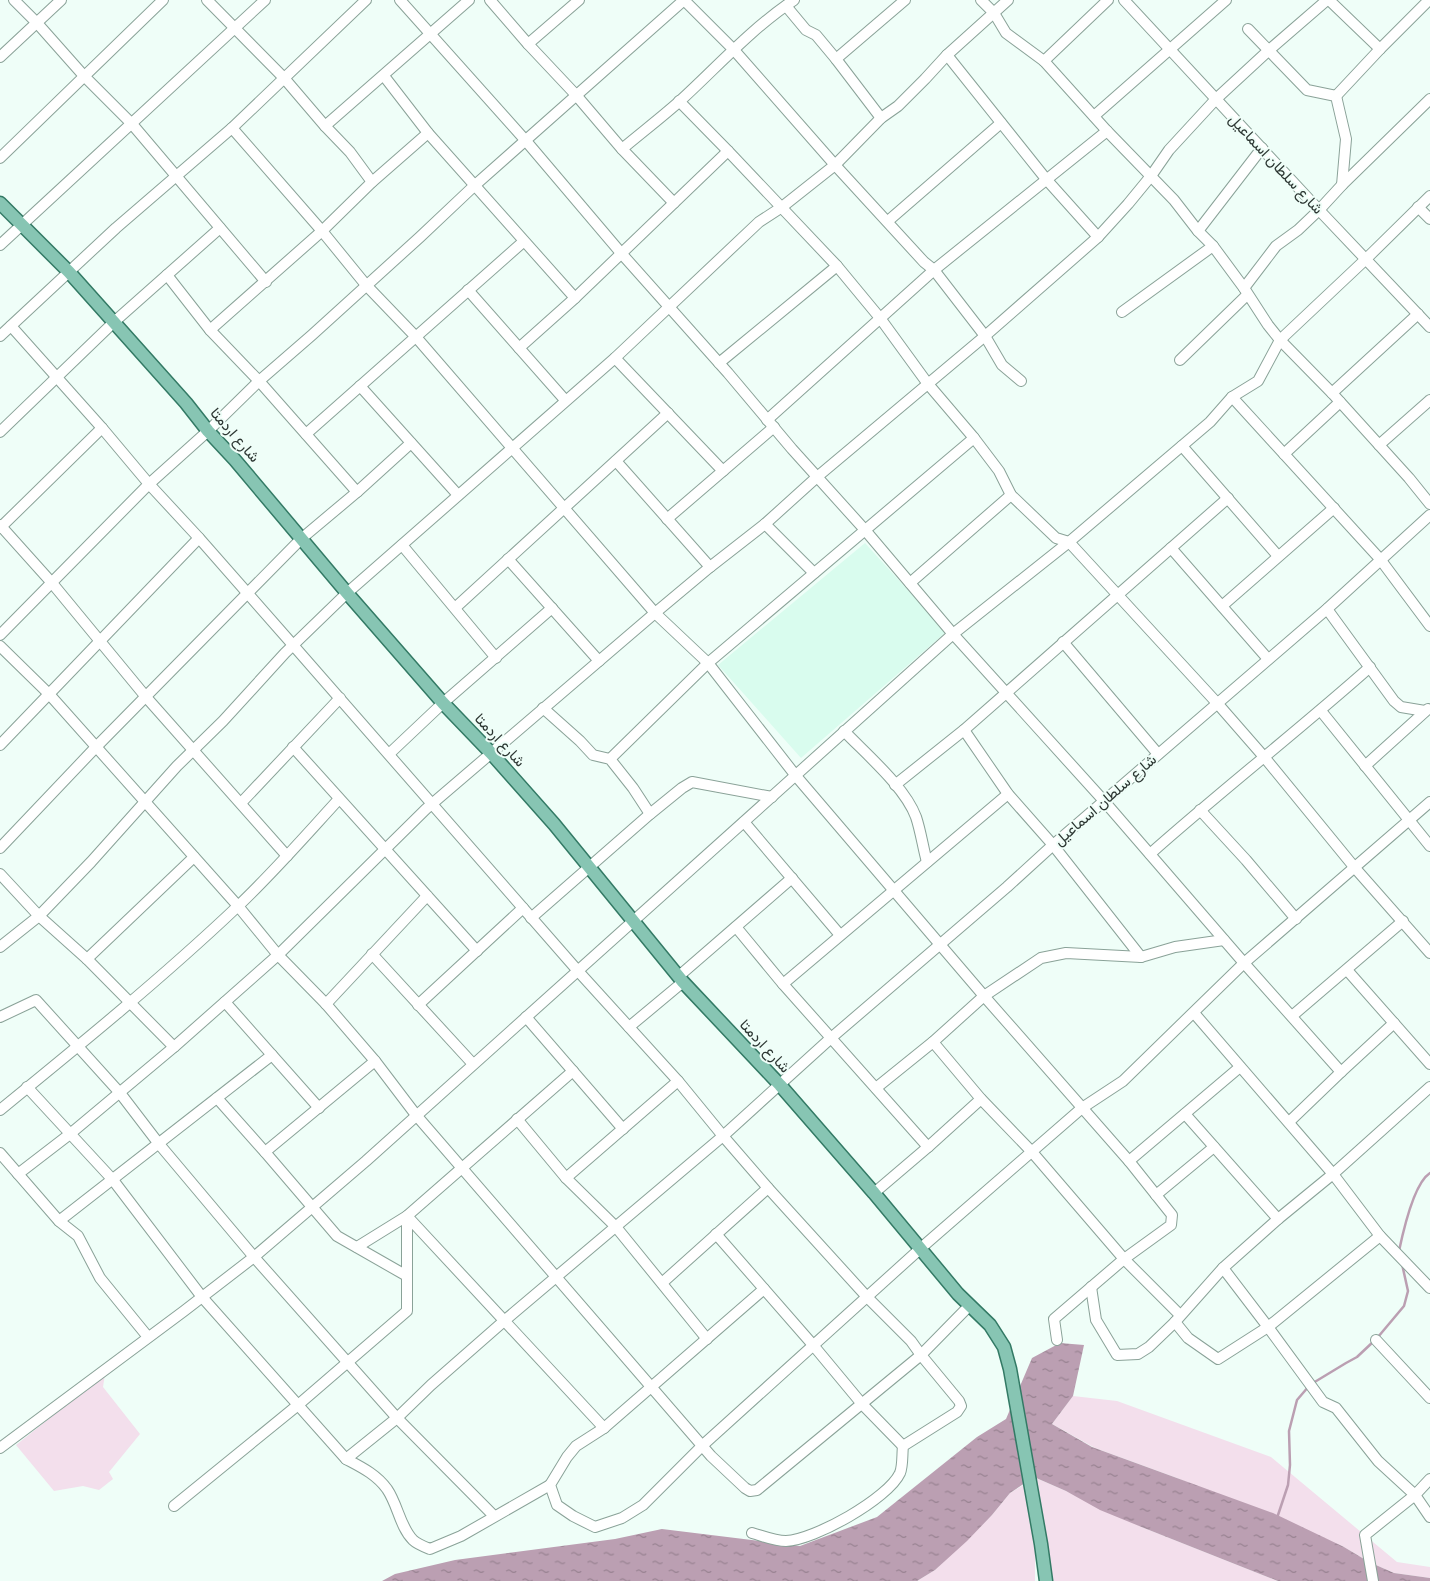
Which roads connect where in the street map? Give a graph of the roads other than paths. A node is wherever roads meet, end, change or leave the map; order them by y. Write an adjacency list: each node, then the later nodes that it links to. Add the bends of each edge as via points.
1 (14, 0): 22 (street)
2 (61, 0): 22 (street)
3 (163, 0): 35 (street)
4 (207, 0): 23 (street)
5 (265, 0): 23 (street)
6 (366, 0): 37 (street)
7 (400, 0): 25 (street)
8 (469, 0): 25 (street)
9 (490, 0): 26 (street)
10 (578, 0): 26 (street)
11 (684, 0): 29 (street); 38 (street)
12 (905, 0): 33 (street)
13 (981, 0): 21 (street)
14 (1008, 0): 21 (street)
15 (1108, 0): 34 (street)
16 (1124, 0): 27 (street, شارع سلطان اسماعيل)
17 (1328, 0): 28 (street); 30 (street)
18 (1430, 0): 28 (street)
19 (1222, 1): 27 (street)
20 (790, 3): 29 (street); 33 (street, via 806,30 816,35)
21 (994, 13): 31 (street); 34 (street, via 1006,33)
22 (37, 23): 32 (street); 35 (street)
23 (234, 27): 37 (street); 46 (street)
24 (1248, 29): 30 (street)
25 (430, 33): 36 (street); 51 (street)
26 (528, 44): 38 (street)
27 (1170, 49): 40 (street, شارع سلطان اسماعيل); 43 (street)
28 (1380, 49): 39 (street)
29 (734, 50): 42 (street); 56 (street)
30 (1268, 51): 39 (street, via 1307,90); 40 (street)
31 (946, 55): 44 (street, via 919,86); 45 (street)
32 (0, 57)
33 (836, 59): 44 (street)
34 (1044, 61): 43 (street)
35 (84, 76): 46 (street); 55 (street)
36 (384, 76): 47 (street); 50 (street)
37 (284, 78): 47 (street); 48 (street)
38 (576, 95): 51 (street); 53 (street)
39 (1336, 96): 61 (street, via 1346,140)
40 (1216, 99): 52 (street, شارع سلطان اسماعيل); 58 (street, via 1169,150)
41 (1429, 101): 61 (street)
42 (679, 102): 53 (street); 54 (street)
43 (1094, 116): 49 (street)
44 (881, 118): 56 (street)
45 (1001, 123): 59 (street); 70 (street)
46 (132, 124): 57 (street); 71 (street)
47 (324, 126): 60 (street, via 350,152)
48 (232, 128): 57 (street); 73 (street)
49 (1107, 131): 58 (street); 59 (street)
50 (428, 133): 60 (street); 62 (street)
51 (526, 141): 62 (street); 79 (street)
52 (1262, 148): 68 (street, شارع سلطان اسماعيل); 74 (street)
53 (622, 149): 65 (street)
54 (728, 151): 65 (street); 66 (street)
55 (0, 158)
56 (835, 165): 66 (street); 70 (street)
57 (175, 175): 72 (street); 83 (street)
58 (1151, 176): 74 (street); 75 (street)
59 (1046, 179): 75 (street); 82 (street)
60 (372, 182): 73 (street)
61 (1342, 185): 68 (street)
62 (474, 186): 76 (street); 86 (street)
63 (1430, 196): 67 (street)
64 (0, 203): 71 (main road, شارع اردمتا)
65 (674, 203): 79 (street)
66 (782, 207): 81 (street); 90 (street, via 759,222)
67 (1418, 207): 69 (street); 80 (street)
68 (1319, 210): 80 (street, شارع سلطان اسماعيل); 88 (street, via 1276,246)
69 (1430, 219)
70 (888, 221): 82 (street)
71 (22, 226): 77 (street); 83 (main road, شارع اردمتا)
72 (220, 228): 84 (street); 85 (street)
73 (322, 231): 85 (street); 86 (street)
74 (1198, 231): 78 (street)
75 (1098, 237): 99 (street)
76 (523, 242): 87 (street); 89 (street)
77 (0, 245)
78 (1213, 246): 88 (street); 91 (street)
79 (622, 253): 89 (street); 90 (street)
80 (1366, 259): 92 (street, شارع سلطان اسماعيل); 101 (street)
81 (837, 266): 93 (street); 105 (street)
82 (934, 270): 93 (street); 99 (street)
83 (69, 272): 94 (main road, شارع اردمتا); 95 (street)
84 (167, 275): 94 (street); 97 (street)
85 (266, 282): 97 (street)
86 (366, 285): 100 (street); 107 (street)
87 (468, 290): 100 (street); 102 (street)
88 (1245, 292): 101 (street); 104 (street)
89 (575, 298): 102 (street)
90 (670, 307): 103 (street); 105 (street)
91 (1122, 312)
92 (1418, 314): 96 (street, شارع سلطان اسماعيل); 111 (street)
93 (880, 318): 109 (street); 117 (street)
94 (114, 322): 106 (street); 119 (main road, شارع اردمتا)
95 (11, 326): 98 (street); 106 (street)
96 (1430, 327)
97 (210, 330): 107 (street)
98 (0, 336)
99 (985, 336): 108 (street, via 1002,365); 109 (street)
100 (416, 337): 110 (street); 126 (street)
101 (1280, 340): 111 (street); 112 (street, via 1258,381)
102 (519, 348): 113 (street)
103 (615, 358): 113 (street); 116 (street)
104 (1180, 360)
105 (719, 363): 117 (street)
106 (57, 376): 118 (street); 120 (street)
107 (259, 381): 119 (street); 121 (street)
108 (1021, 381)
109 (928, 384): 122 (street); 130 (street)
110 (360, 386): 121 (street); 123 (street)
111 (1332, 393): 115 (street)
112 (1232, 397): 125 (street); 127 (street)
113 (565, 400): 126 (street)
114 (1430, 400): 124 (street)
115 (1340, 402): 124 (street); 127 (street)
116 (668, 413): 128 (street); 129 (street)
117 (771, 424): 129 (street); 130 (street)
118 (102, 428): 131 (street); 142 (street)
119 (208, 431): 131 (street); 145 (main road, شارع اردمتا)
120 (0, 432)
121 (306, 434): 132 (street)
122 (974, 438): 133 (street, via 999,471); 143 (street)
123 (411, 443): 132 (street); 134 (street)
124 (1380, 445): 136 (street)
125 (1182, 446): 135 (street); 146 (street)
126 (512, 448): 134 (street); 137 (street)
127 (1284, 454): 138 (street)
128 (616, 461): 137 (street); 140 (street)
129 (723, 471): 140 (street)
130 (817, 477): 141 (street); 143 (street)
131 (148, 484): 144 (street); 154 (street)
132 (357, 492): 145 (street)
133 (1011, 494): 146 (street, via 1056,538); 155 (street)
134 (458, 495): 147 (street)
135 (1228, 498): 148 (street); 149 (street)
136 (1430, 504)
137 (564, 508): 150 (street); 163 (street)
138 (1334, 508): 149 (street); 151 (street)
139 (1430, 515): 151 (street, شارع سلطان اسماعيل)
140 (667, 518): 152 (street)
141 (764, 524): 152 (street); 153 (street)
142 (0, 527): 154 (street)
143 (865, 530): 153 (street); 155 (street)
144 (199, 538): 156 (street); 167 (street)
145 (301, 539): 156 (street); 157 (main road, شارع اردمتا)
146 (1069, 542): 158 (street); 165 (street)
147 (402, 545): 157 (street); 160 (street)
148 (1171, 548): 158 (street); 159 (street)
149 (1278, 556): 159 (street)
150 (508, 559): 160 (street); 161 (street)
151 (1380, 559): 162 (street, شارع سلطان اسماعيل); 164 (street)
152 (710, 567): 163 (street)
153 (814, 573): 174 (street)
154 (52, 583): 166 (street); 167 (street)
155 (910, 584): 165 (street)
156 (247, 593): 169 (street); 178 (street)
157 (347, 593): 169 (street); 180 (main road, شارع اردمتا)
158 (1117, 595): 168 (street); 181 (street)
159 (1222, 606): 172 (street)
160 (455, 608): 171 (street)
161 (552, 608): 171 (street); 173 (street)
162 (1327, 609): 172 (street, شارع سلطان اسماعيل); 175 (street)
163 (655, 612): 173 (street); 174 (street)
164 (1430, 626)
165 (953, 634): 176 (street); 186 (street)
166 (0, 635)
167 (100, 641): 177 (street); 178 (street)
168 (1063, 642): 176 (street); 193 (street)
169 (294, 645): 179 (street); 190 (street)
170 (0, 646): 177 (street)
171 (496, 658): 180 (street)
172 (1268, 659): 181 (street, شارع سلطان اسماعيل)
173 (599, 661): 182 (street)
174 (708, 663): 195 (street); 197 (street)
175 (1370, 667): 183 (street, via 1401,707); 184 (street)
176 (1006, 692): 185 (street); 203 (street)
177 (49, 694): 187 (street); 188 (street)
178 (146, 697): 188 (street); 190 (street)
179 (340, 698): 189 (street); 192 (street)
180 (443, 703): 191 (main road, شارع اردمتا); 192 (street)
181 (1217, 703): 193 (street, شارع سلطان اسماعيل); 194 (street)
182 (543, 708): 191 (street); 195 (street, via 593,755)
183 (1428, 709): 196 (street)
184 (1321, 711): 194 (street); 196 (street)
185 (964, 730): 198 (street); 199 (street)
186 (844, 731): 197 (street); 198 (street)
187 (0, 745)
188 (96, 747): 202 (street); 213 (street)
189 (293, 747): 201 (street); 205 (street)
190 (193, 750): 202 (street); 205 (street)
191 (491, 753): 206 (street); 219 (main road, شارع اردمتا)
192 (389, 754): 206 (street)
193 (1158, 754): 203 (street, شارع سلطان اسماعيل)
194 (1264, 758): 207 (street); 220 (street)
195 (610, 759): 208 (street)
196 (1366, 766): 209 (street)
197 (796, 776): 200 (street); 223 (street)
198 (895, 785): 218 (street, via 916,817)
199 (1008, 794): 211 (street); 218 (street)
200 (772, 797): 208 (street, via 692,782); 210 (street)
201 (339, 799): 214 (street); 216 (street)
202 (145, 801): 217 (street); 227 (street)
203 (1104, 801): 211 (street, شارع سلطان اسماعيل); 215 (street)
204 (1430, 802): 209 (street)
205 (240, 803): 216 (street)
206 (432, 804): 214 (street); 226 (street)
207 (1200, 810): 215 (street); 229 (street)
208 (650, 814): 219 (street)
209 (1409, 821): 212 (street); 220 (street)
210 (744, 822): 222 (street); 230 (street)
211 (1052, 845): 235 (street, شارع سلطان اسماعيل); 241 (street)
212 (1430, 846)
213 (0, 848)
214 (384, 849): 224 (street); 240 (street)
215 (1150, 854): 234 (street)
216 (287, 856): 225 (street)
217 (194, 857): 225 (street); 242 (street)
218 (927, 862): 223 (street)
219 (589, 866): 228 (street); 230 (main road, شارع اردمتا)
220 (1355, 868): 229 (street); 231 (street)
221 (0, 874): 227 (street)
222 (792, 878): 232 (street); 233 (street)
223 (894, 890): 233 (street); 235 (street)
224 (427, 896): 237 (street); 239 (street)
225 (238, 906): 240 (street); 249 (street)
226 (523, 908): 228 (street); 237 (street)
227 (39, 916): 236 (street); 242 (street)
228 (531, 918): 245 (street)
229 (1296, 919): 243 (street)
230 (633, 920): 245 (street); 246 (main road, شارع اردمتا)
231 (1403, 922): 238 (street); 244 (street)
232 (736, 927): 246 (street); 247 (street)
233 (840, 936): 247 (street)
234 (1224, 940): 241 (street, via 1175,947); 243 (street)
235 (941, 944): 248 (street); 259 (street, شارع سلطان اسماعيل)
236 (0, 946)
237 (477, 950): 252 (street)
238 (1430, 953)
239 (372, 954): 251 (street); 252 (street)
240 (278, 955): 250 (street); 251 (street)
241 (1141, 957): 248 (street, via 1066,953 1047,956)
242 (87, 959): 249 (street)
243 (1244, 963): 253 (street); 254 (street)
244 (1347, 970): 254 (street); 257 (street)
245 (578, 971): 256 (street); 258 (street)
246 (681, 979): 258 (street); 271 (main road, شارع اردمتا)
247 (783, 984): 259 (street)
248 (984, 996): 260 (street); 279 (street)
249 (132, 1002): 261 (street); 262 (street)
250 (226, 1002): 262 (street); 263 (street)
251 (326, 1004): 264 (street)
252 (418, 1004): 265 (street)
253 (1194, 1014): 267 (street); 279 (street, via 1123,1081)
254 (1292, 1016): 269 (street)
255 (0, 1017): 261 (street, via 36,1000)
256 (526, 1018): 265 (street); 268 (street)
257 (1394, 1023): 266 (street); 269 (street)
258 (628, 1027): 270 (street)
259 (831, 1038): 271 (street, شارع سلطان اسماعيل); 273 (street)
260 (933, 1042): 273 (street); 277 (street)
261 (78, 1046): 272 (street); 275 (street)
262 (174, 1047): 275 (street)
263 (272, 1055): 276 (street); 278 (street)
264 (375, 1061): 278 (street); 281 (street)
265 (473, 1064): 281 (street)
266 (1430, 1064)
267 (1240, 1067): 282 (street); 284 (street)
268 (573, 1071): 283 (street); 285 (street)
269 (1341, 1072): 284 (street)
270 (678, 1082): 285 (street); 287 (street)
271 (780, 1085): 287 (street, شارع سلطان اسماعيل); 301 (main road, شارع اردمتا)
272 (28, 1087): 280 (street); 286 (street)
273 (876, 1088): 289 (street)
274 (1430, 1088): 297 (street)
275 (120, 1093): 286 (street); 288 (street)
276 (217, 1098): 288 (street); 291 (street)
277 (981, 1098): 289 (street); 292 (street)
278 (319, 1108): 291 (street)
279 (1082, 1108): 292 (street); 294 (street)
280 (0, 1110)
281 (416, 1114): 295 (street); 303 (street)
282 (1185, 1114): 290 (street); 294 (street)
283 (516, 1119): 295 (street); 298 (street)
284 (1289, 1122): 297 (street)
285 (623, 1129): 298 (street)
286 (70, 1134): 296 (street); 299 (street)
287 (723, 1136): 300 (street); 307 (street, شارع سلطان اسماعيل)
288 (160, 1144): 299 (street); 312 (street)
289 (928, 1147): 301 (street)
290 (1214, 1147): 302 (street); 305 (street)
291 (265, 1152): 303 (street)
292 (1032, 1152): 311 (street); 313 (street)
293 (0, 1153): 296 (street)
294 (1128, 1161): 302 (street)
295 (463, 1168): 304 (street); 316 (street)
296 (18, 1174): 306 (street)
297 (1333, 1174): 305 (street); 309 (street)
298 (566, 1178): 307 (street)
299 (113, 1180): 306 (street); 321 (street)
300 (768, 1188): 308 (street); 322 (street)
301 (874, 1193): 311 (main road, شارع اردمتا)
302 (1156, 1196): 313 (street, via 1172,1215 1171,1225)
303 (312, 1206): 310 (street, via 337,1236); 312 (street)
304 (407, 1216): 310 (street); 315 (street); 325 (street)
305 (1278, 1219): 314 (street)
306 (59, 1221): 327 (street, via 78,1236 100,1278)
307 (616, 1227): 316 (street, شارع سلطان اسماعيل); 317 (street)
308 (716, 1234): 317 (street); 320 (street)
309 (1380, 1236): 319 (street); 326 (street)
310 (357, 1247): 315 (street)
311 (921, 1248): 322 (street); 323 (main road, شارع اردمتا)
312 (254, 1257): 321 (street); 333 (street)
313 (1124, 1259): 318 (street); 324 (street)
314 (1223, 1268): 324 (street); 326 (street)
315 (407, 1276): 333 (street, via 407,1311)
316 (557, 1277): 325 (street, شارع سلطان اسماعيل); 334 (street)
317 (662, 1283): 328 (street)
318 (1091, 1287): 324 (street, via 1096,1320 1117,1355 1138,1354); 329 (street, via 1054,1319)
319 (1430, 1288)
320 (764, 1289): 328 (street); 331 (street)
321 (202, 1297): 327 (street); 337 (street)
322 (867, 1297): 331 (street); 332 (street)
323 (970, 1305): 332 (street); 351 (main road, شارع اردمتا, via 990,1325 1004,1347)
324 (1178, 1318): 326 (street, via 1188,1338 1218,1359)
325 (504, 1322): 338 (street, شارع سلطان اسماعيل); 339 (street)
326 (1268, 1327): 346 (street, via 1323,1402 1336,1408 1378,1462)
327 (148, 1338): 342 (street)
328 (707, 1339): 334 (street)
329 (1057, 1340)
330 (1376, 1340): 335 (street)
331 (813, 1345): 336 (street); 340 (street)
332 (921, 1355): 336 (street); 341 (street, via 961,1406 957,1412)
333 (347, 1362): 337 (street); 338 (street)
334 (652, 1387): 339 (street); 340 (street)
335 (1430, 1398)
336 (862, 1404): 340 (street, via 757,1490 750,1492); 341 (street)
337 (298, 1405): 343 (street); 347 (street)
338 (397, 1418): 343 (street, شارع سلطان اسماعيل); 348 (street)
339 (604, 1428): 345 (street, via 576,1446)
340 (703, 1445): 345 (street, via 643,1504 622,1518 595,1527 557,1505)
341 (903, 1446): 350 (street, via 901,1471 894,1482 882,1495 856,1512 804,1538 787,1541)
342 (0, 1448)
343 (346, 1459): 348 (street, via 368,1470 386,1488 402,1524 414,1541 430,1549 461,1536)
344 (1430, 1478): 346 (street)
345 (550, 1485): 348 (street)
346 (1415, 1495): 349 (street); 352 (street, via 1365,1535)
347 (174, 1506)
348 (494, 1516)
349 (1430, 1517)
350 (752, 1533)
351 (1046, 1581)
352 (1372, 1581)

